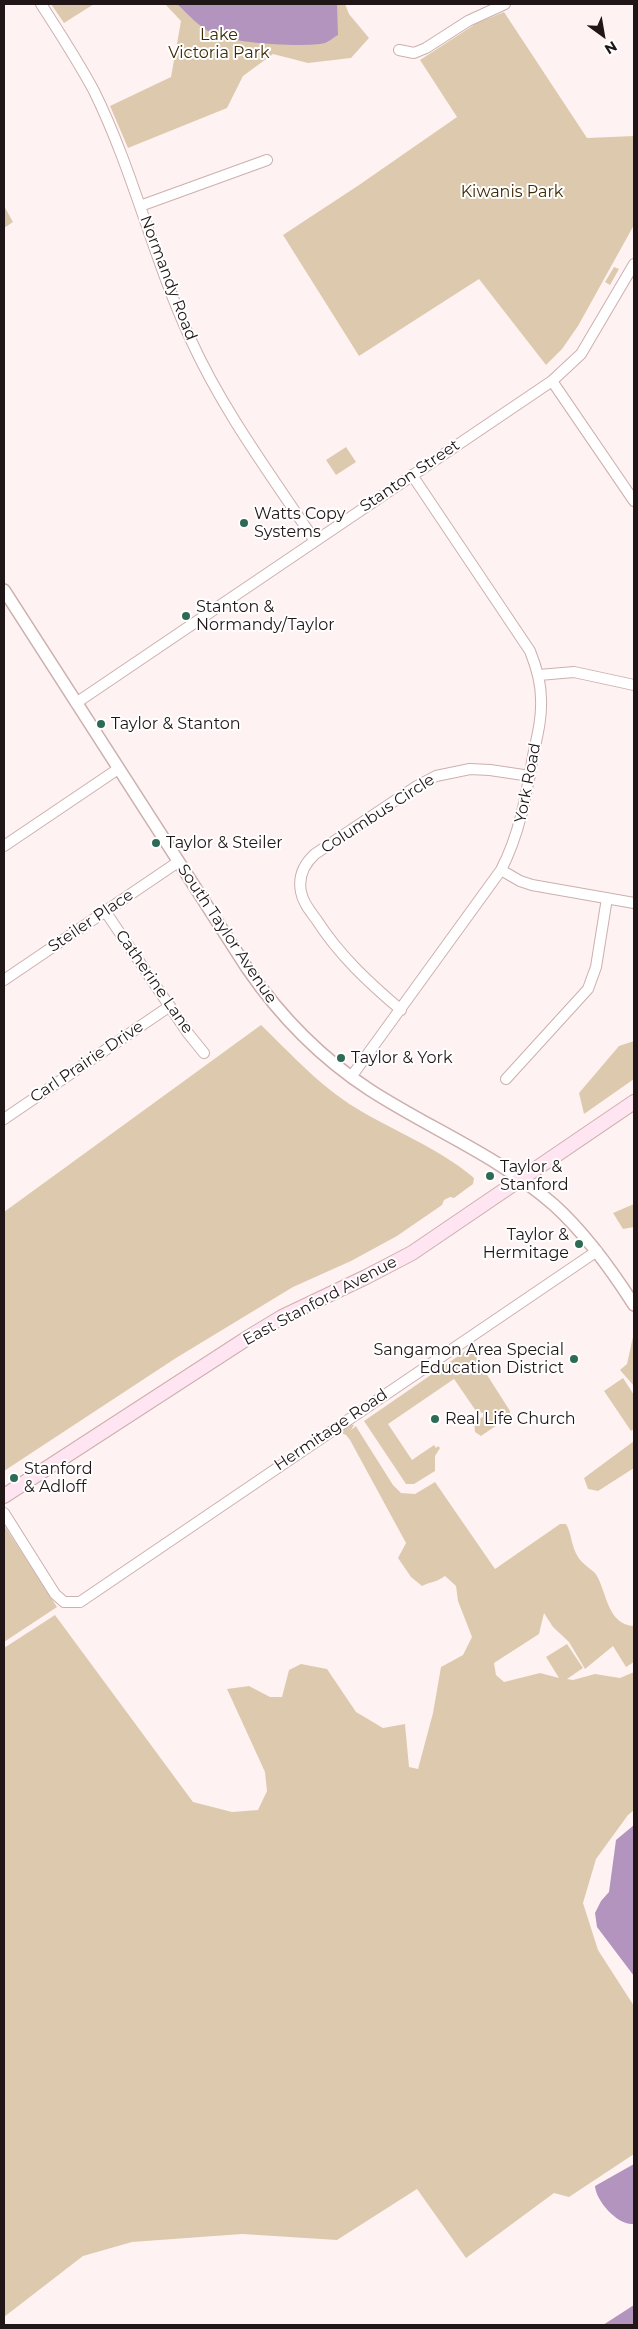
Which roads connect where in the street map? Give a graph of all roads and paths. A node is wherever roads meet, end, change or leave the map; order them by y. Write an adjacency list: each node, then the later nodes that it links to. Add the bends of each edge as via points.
1 (41, 4): 5 (street, Normandy Road, via 94,92)
2 (505, 4): 3 (street, via 468,21 426,48 414,53)
3 (399, 50)
4 (267, 160): 5 (street)
5 (140, 206): 12 (street, Normandy Road, via 177,306 207,372 250,445)
6 (634, 264): 7 (street, Stanton Street)
7 (624, 282): 8 (street); 9 (street, Stanton Street, via 581,354)
8 (634, 287)
9 (552, 380): 10 (street, Stanton Street); 11 (street)
10 (412, 475): 12 (street, Stanton Street); 14 (street, York Road, via 524,640)
11 (634, 501)
12 (315, 541): 16 (street, Stanton Street)
13 (5, 595): 16 (street, South Taylor Avenue)
14 (539, 675): 15 (street, via 574,672); 18 (street, York Road, via 539,725)
15 (634, 685)
16 (76, 703): 17 (street, South Taylor Avenue)
17 (118, 769): 19 (street); 20 (street, South Taylor Avenue)
18 (530, 776): 21 (street, York Road, via 518,833); 27 (street, Columbus Circle, via 470,769 446,773 417,786 310,859 304,869 301,893 327,936 363,977)
19 (4, 844)
20 (178, 862): 24 (street, Steiler Place); 29 (street, South Taylor Avenue, via 273,1003 306,1039)
21 (501, 870): 22 (street, via 532,886); 27 (street, York Road)
22 (607, 898): 23 (street); 30 (street, via 596,967 588,989)
23 (634, 903)
24 (105, 911): 25 (street, Steiler Place); 26 (street, Catherine Lane)
25 (4, 980)
26 (170, 1006): 28 (street, Catherine Lane); 32 (street, Carl Prairie Drive)
27 (401, 1010): 29 (street, York Road)
28 (204, 1053)
29 (352, 1077): 33 (street, South Taylor Avenue, via 479,1150)
30 (506, 1079)
31 (634, 1102): 33 (main road, East Stanford Avenue)
32 (4, 1119)
33 (521, 1179): 34 (street, South Taylor Avenue, via 554,1205); 36 (main road, East Stanford Avenue, via 412,1253 282,1317 249,1337)
34 (597, 1251): 35 (street, South Taylor Avenue); 37 (street, Hermitage Road, via 84,1600 64,1602 55,1594)
35 (634, 1305)
36 (4, 1496)
37 (4, 1513)

